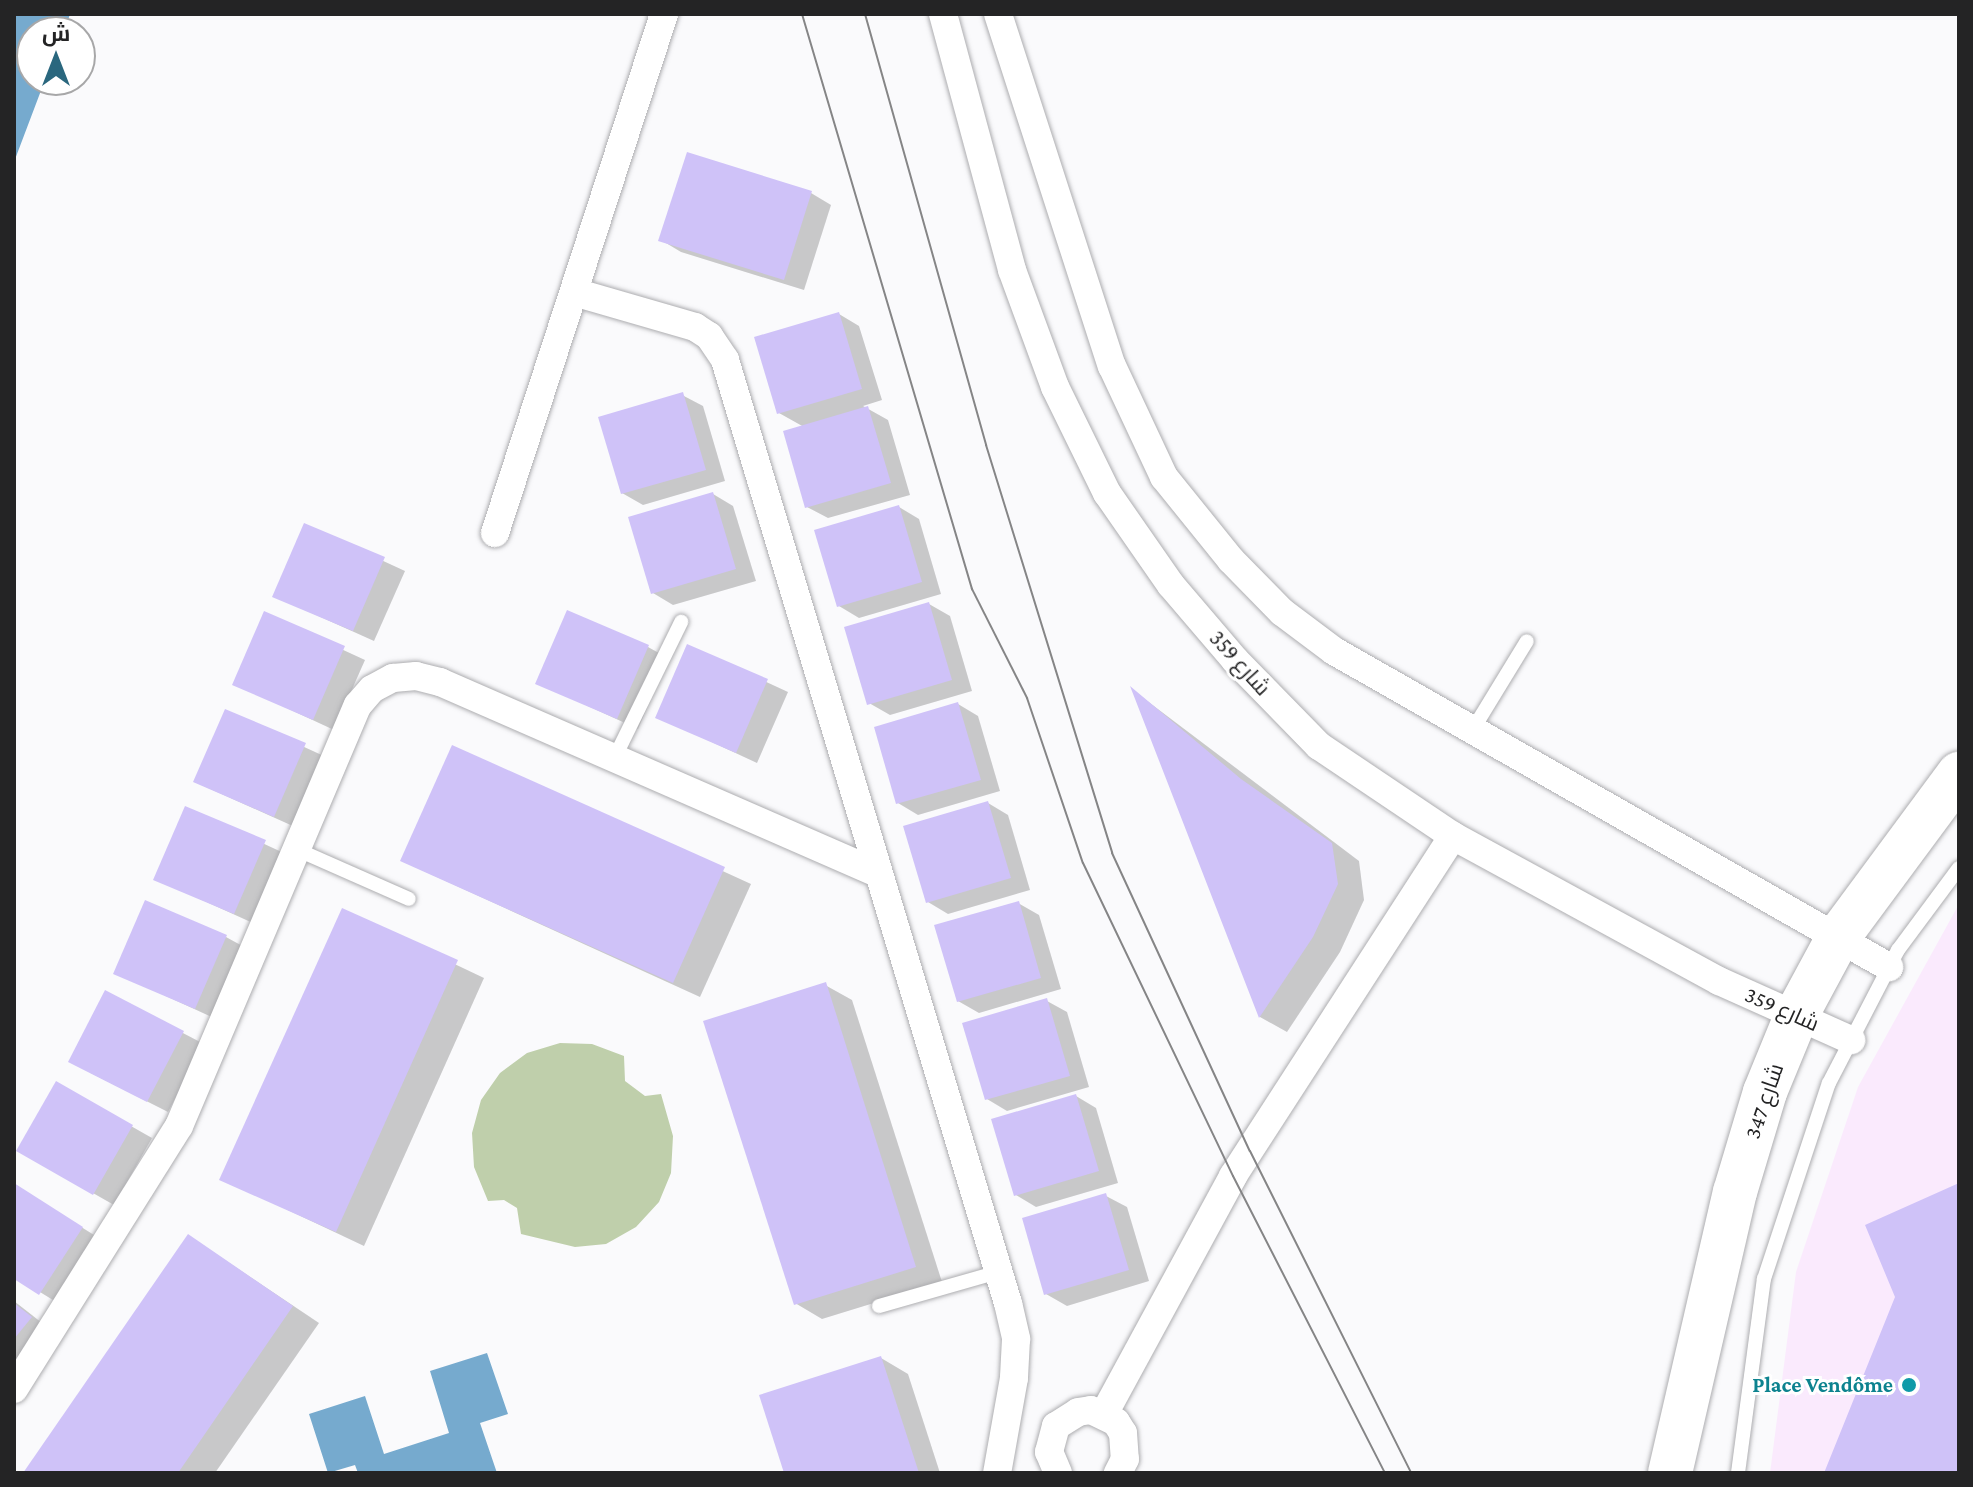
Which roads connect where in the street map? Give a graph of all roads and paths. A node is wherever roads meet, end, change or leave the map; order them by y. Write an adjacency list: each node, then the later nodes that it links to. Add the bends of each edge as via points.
1 (664, 14): 4 (street)
2 (943, 14): 11 (street, شارع 359, via 1012,270 1055,387 1107,493 1171,585 1319,746)
3 (998, 14): 8 (street, via 1112,366 1164,477 1231,560 1282,612 1334,651)
4 (574, 292): 5 (street); 14 (street, via 695,327 709,336 725,360)
5 (495, 533)
6 (681, 622): 9 (lane)
7 (1527, 641): 8 (lane)
8 (1472, 731): 16 (street)
9 (614, 759): 12 (street, via 440,682 393,678 372,689 358,705); 14 (street)
10 (1959, 774): 16 (main road, شارع 347)
11 (1453, 836): 18 (street, شارع 359, via 1719,981); 23 (street, via 1233,1176)
12 (298, 850): 15 (lane); 22 (street, via 179,1126)
13 (1959, 868): 17 (lane, via 1927,905)
14 (875, 872): 20 (street)
15 (409, 899)
16 (1839, 936): 17 (street); 18 (main road, شارع 347)
17 (1889, 967): 19 (lane)
18 (1797, 1014): 19 (street, شارع 359); 27 (main road, شارع 347, via 1765,1092 1735,1192)
19 (1851, 1040): 28 (lane, via 1829,1083 1764,1279)
20 (998, 1272): 21 (lane); 24 (street, via 1016,1339)
21 (879, 1306)
22 (14, 1389)
23 (1104, 1414): 25 (street, via 1078,1412 1056,1426 1049,1452); 26 (street, via 1116,1422 1127,1446)
24 (997, 1473)
25 (1058, 1473)
26 (1118, 1473)
27 (1670, 1473)
28 (1738, 1473)

